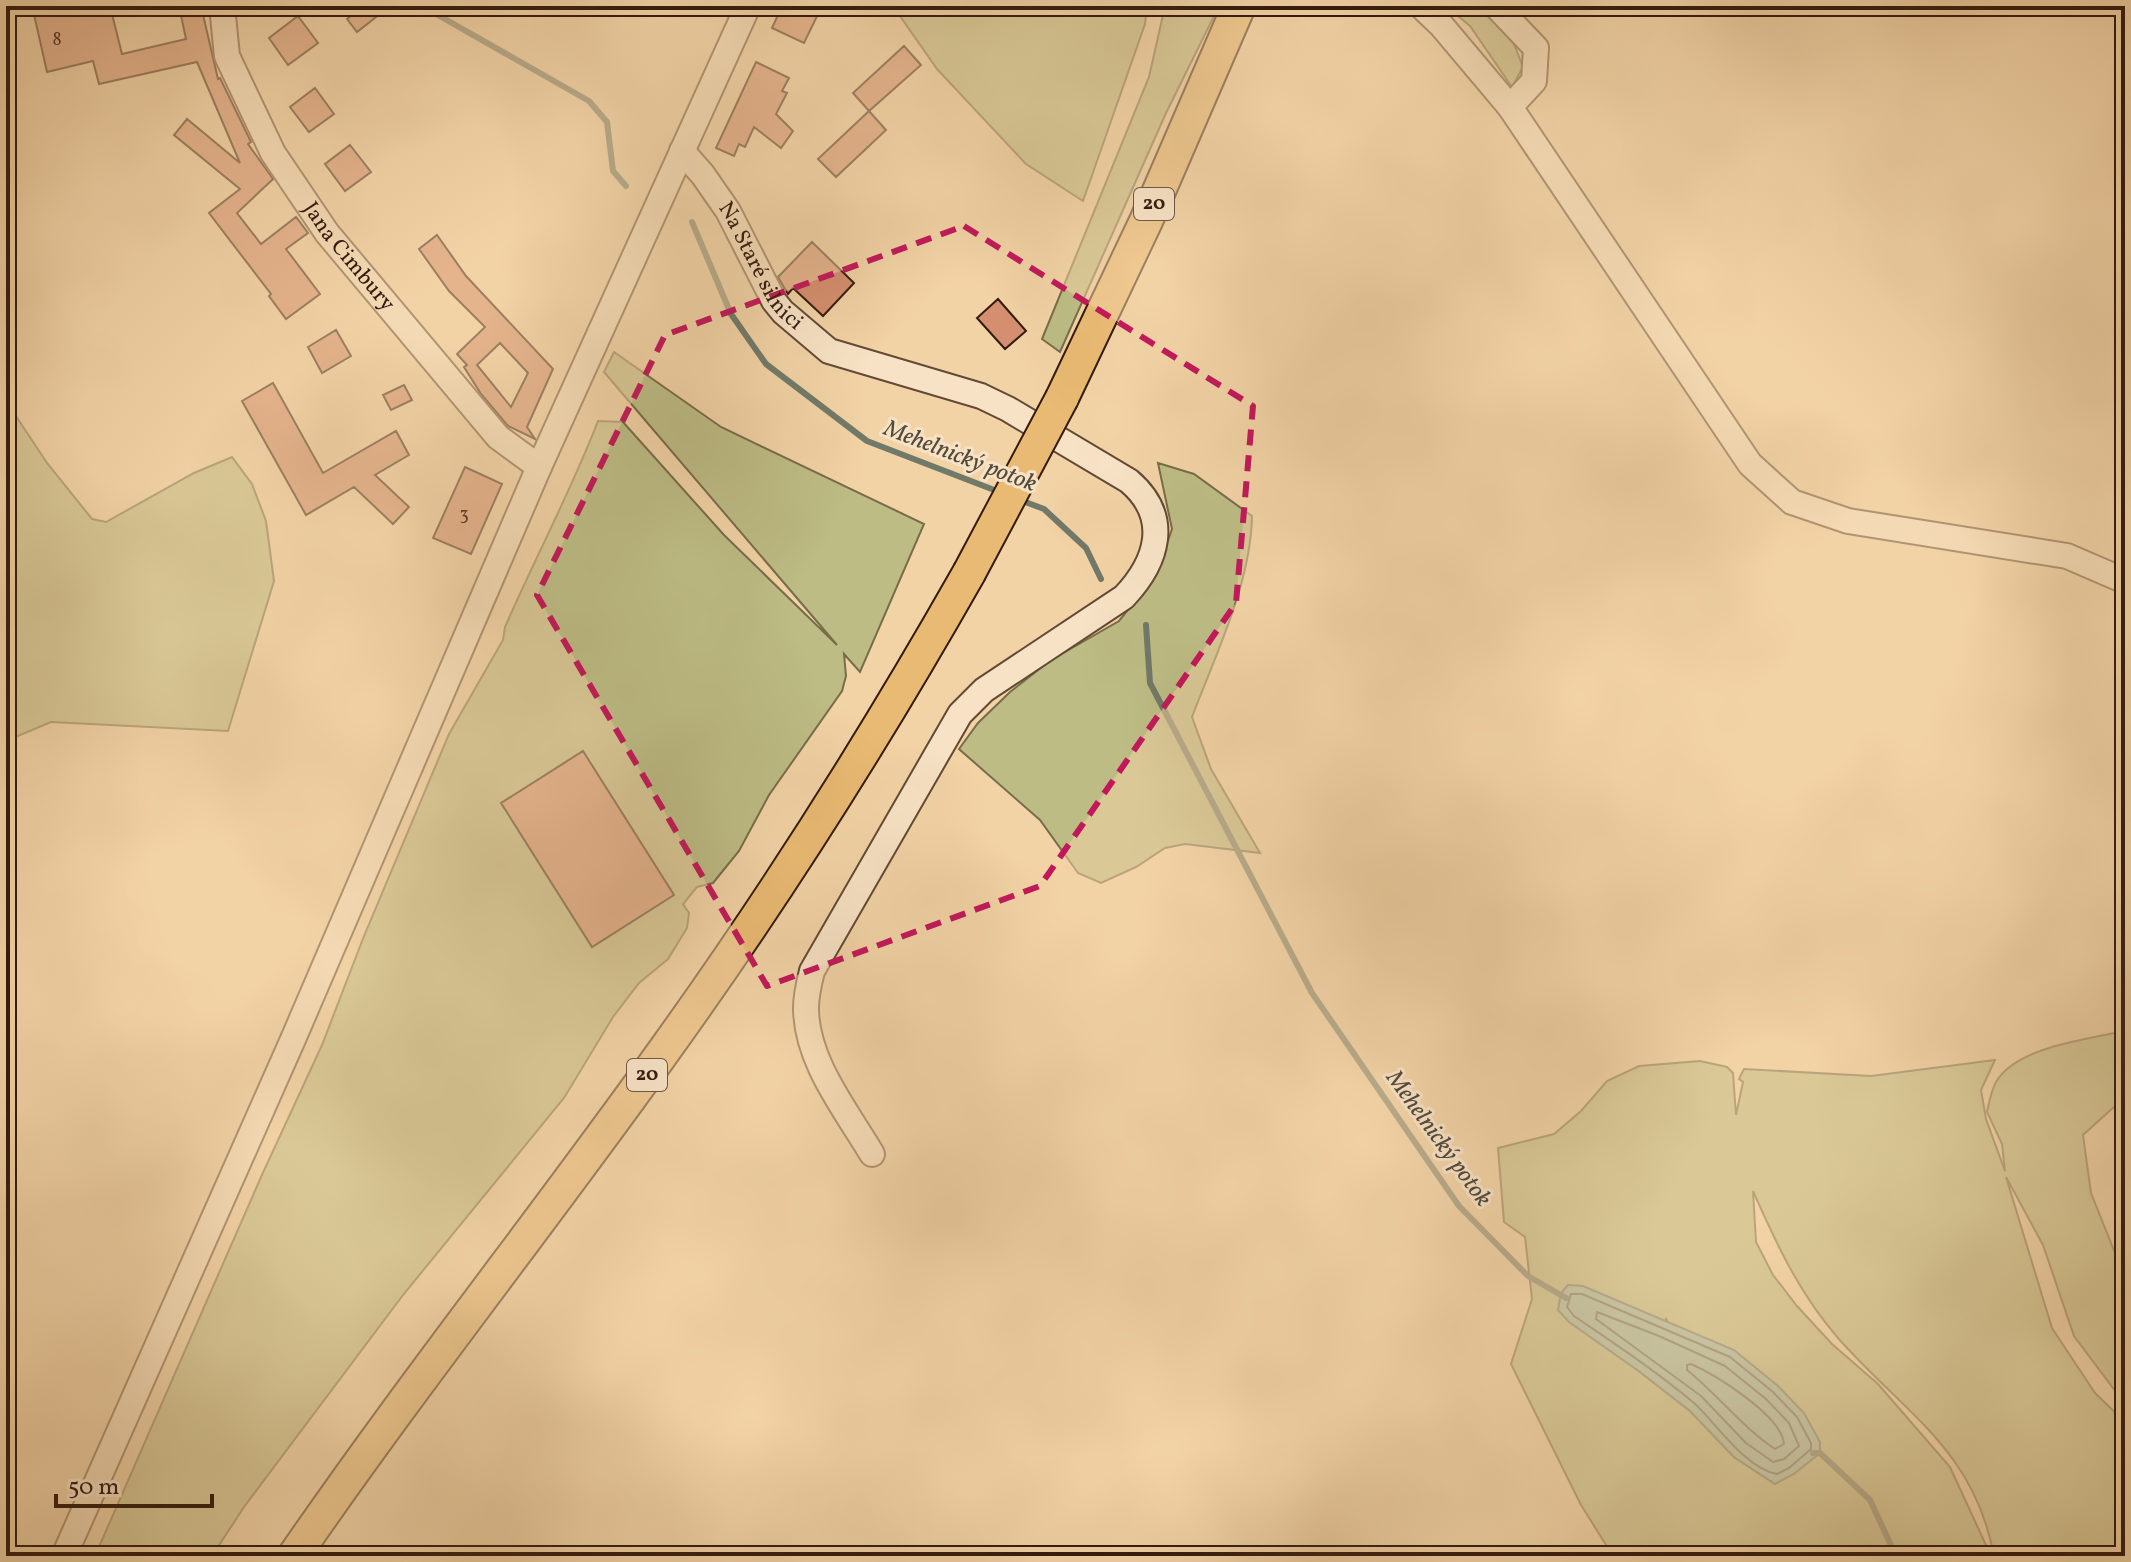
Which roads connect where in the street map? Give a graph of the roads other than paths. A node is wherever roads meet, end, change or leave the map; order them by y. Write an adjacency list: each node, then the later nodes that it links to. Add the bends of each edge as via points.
1 (222, 6): 8 (street, Jana Cimbury, via 227,56 273,153 327,233 498,437)
2 (748, 6): 7 (street)
3 (1239, 6): 12 (main road, 20, bridge, via 1153,207 1062,398 969,573 838,794 657,1061)
4 (1421, 6): 6 (street)
5 (1496, 6): 6 (street, via 1536,48 1534,81)
6 (1510, 107): 9 (street, via 1750,464 1792,502 1848,521 2067,556)
7 (682, 151): 8 (street); 10 (street, Na Staré silnici, via 728,211 774,301 818,344 1008,409 1114,470 1142,492 1153,516 1155,543 1144,572 1124,597 984,690 960,714 812,971 807,999 811,1043)
8 (539, 467): 11 (street)
9 (2125, 581)
10 (872, 1154)
11 (64, 1556)
12 (294, 1556)

